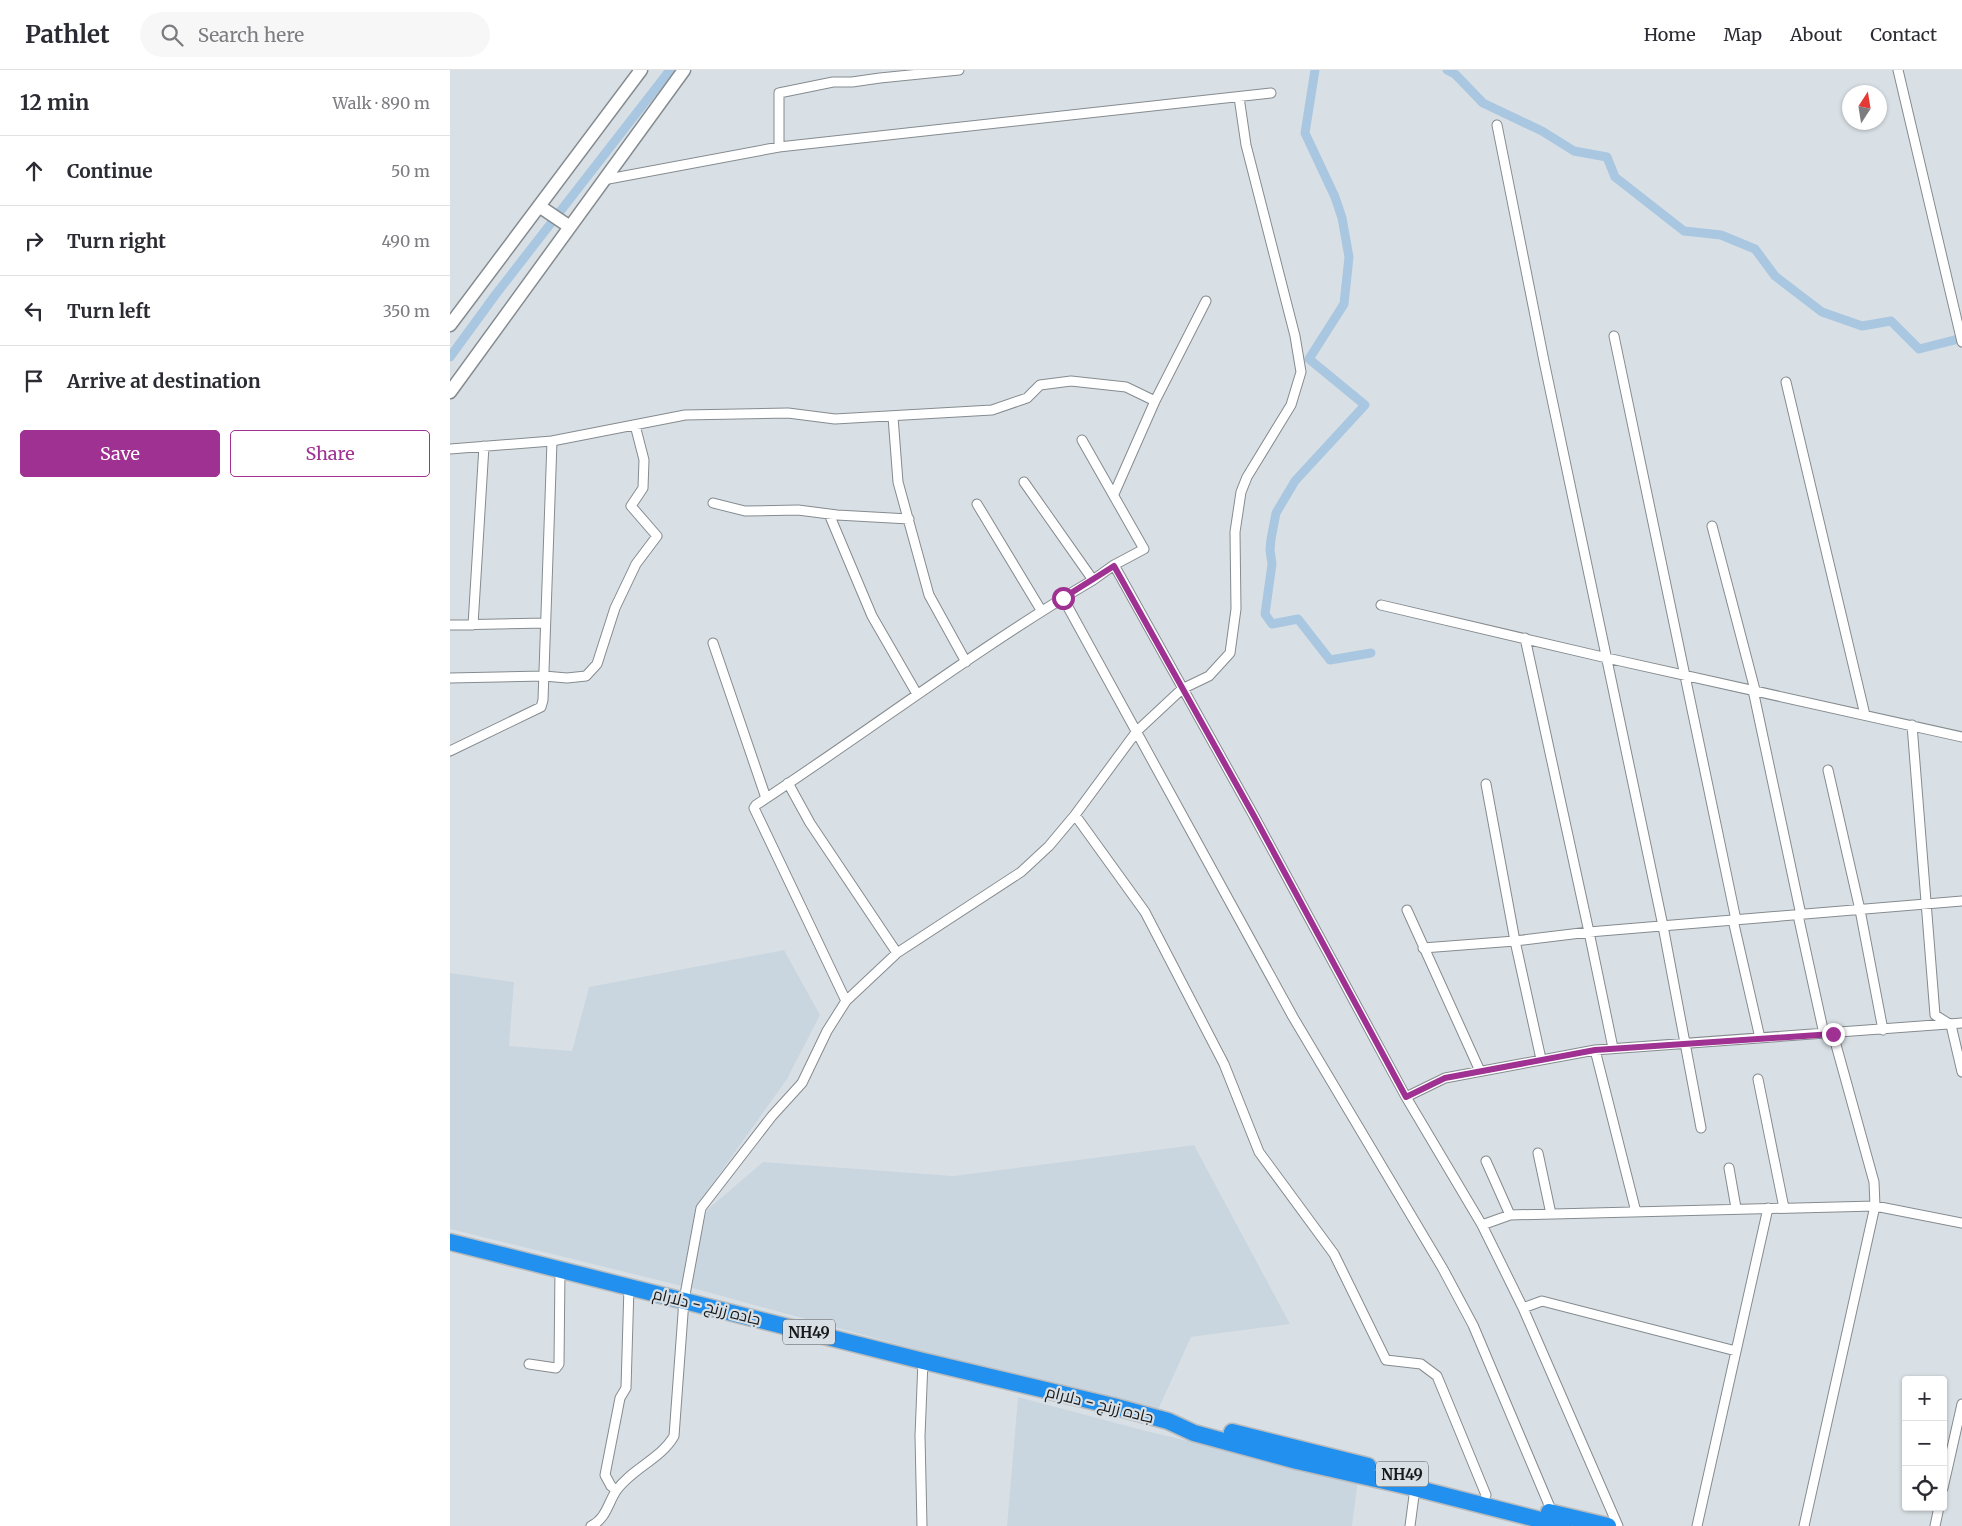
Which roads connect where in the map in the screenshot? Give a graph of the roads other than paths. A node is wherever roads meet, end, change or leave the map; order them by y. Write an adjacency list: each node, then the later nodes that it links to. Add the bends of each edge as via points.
1 (641, 70): 10 (street)
2 (684, 70): 9 (street)
3 (959, 70): 8 (street, via 833,82 779,93)
4 (1898, 70): 15 (street)
5 (1271, 93): 6 (street)
6 (1239, 97): 8 (street); 47 (street, via 1246,145 1296,336 1301,372 1291,405 1241,492 1235,532 1236,608 1230,653 1208,676)
7 (1496, 124): 42 (street)
8 (779, 147): 9 (street)
9 (603, 180): 11 (street)
10 (539, 206): 11 (street); 13 (street)
11 (570, 227): 17 (street)
12 (1206, 301): 18 (street)
13 (450, 324)
14 (1614, 336): 44 (street)
15 (1962, 342)
16 (1786, 382): 50 (street)
17 (450, 392)
18 (1154, 401): 19 (street, via 1126,387 1072,381 1040,385 1027,398 992,410); 26 (street)
19 (893, 417): 20 (street, via 835,419 788,413 685,415); 30 (street, via 898,482)
20 (635, 425): 22 (street); 45 (street, via 644,460 642,488 631,506 657,536 636,564 615,608 597,664 586,676)
21 (1082, 440): 26 (street)
22 (552, 441): 23 (street); 37 (street)
23 (484, 446): 24 (street); 39 (street)
24 (450, 449)
25 (1024, 482): 33 (street)
26 (1114, 494): 32 (street, via 1144,549)
27 (713, 503): 29 (street, via 745,511 798,510)
28 (977, 504): 36 (street)
29 (829, 514): 30 (street); 49 (street, via 872,616)
30 (910, 519): 43 (street, via 929,595)
31 (1712, 526): 48 (street)
32 (1114, 566): 33 (street); 47 (street)
33 (1093, 580): 34 (street)
34 (1063, 598): 36 (street); 52 (street)
35 (1381, 605): 40 (street)
36 (1041, 610): 43 (street)
37 (545, 623): 39 (street); 45 (street)
38 (450, 625): 39 (street)
39 (472, 625)
40 (1525, 638): 42 (street); 67 (street)
41 (713, 643): 58 (street)
42 (1607, 658): 44 (street); 66 (street)
43 (966, 662): 49 (street)
44 (1685, 675): 48 (street); 65 (street)
45 (544, 676): 46 (street); 54 (street, via 540,707)
46 (450, 678)
47 (1182, 689): 52 (street); 84 (street)
48 (1754, 690): 50 (street); 64 (street)
49 (917, 694): 56 (street)
50 (1865, 715): 51 (street)
51 (1912, 725): 53 (street); 61 (street)
52 (1137, 731): 59 (street); 113 (street, via 1293,1017 1473,1325)
53 (1962, 737)
54 (450, 751)
55 (1828, 770): 63 (street)
56 (788, 783): 58 (street); 70 (street, via 810,823)
57 (1486, 784): 68 (street)
58 (766, 798): 71 (street, via 756,805 755,813)
59 (1075, 815): 70 (street, via 1021,872); 111 (street, via 1145,912 1224,1064 1259,1152 1334,1254 1386,1360 1421,1364 1437,1376)
60 (1962, 901): 61 (street)
61 (1926, 905): 63 (street); 73 (street, via 1935,1016)
62 (1407, 910): 69 (street)
63 (1860, 910): 64 (street); 74 (street)
64 (1800, 915): 65 (street); 75 (street)
65 (1734, 920): 66 (street); 76 (street)
66 (1664, 926): 67 (street); 77 (street)
67 (1589, 932): 68 (street); 78 (street)
68 (1515, 941): 69 (street); 80 (street)
69 (1423, 948): 81 (street)
70 (897, 953): 71 (street)
71 (846, 1001): 101 (street, via 802,1082 701,1208)
72 (1962, 1023): 73 (street)
73 (1951, 1025): 74 (street); 82 (street)
74 (1883, 1030): 75 (street)
75 (1828, 1034): 76 (street); 89 (street, via 1874,1182)
76 (1760, 1038): 77 (street)
77 (1686, 1044): 78 (street); 85 (street)
78 (1612, 1048): 79 (street)
79 (1595, 1050): 80 (street); 93 (street)
80 (1541, 1059): 81 (street)
81 (1480, 1071): 84 (street, via 1445,1078)
82 (1962, 1072)
83 (1758, 1080): 92 (street)
84 (1406, 1097): 97 (street)
85 (1701, 1128)
86 (1538, 1153): 94 (street)
87 (1486, 1160): 95 (street)
88 (1729, 1168): 90 (street)
89 (1875, 1206): 92 (street); 96 (street); 122 (street)
90 (1736, 1208): 91 (street); 93 (street)
91 (1768, 1208): 92 (street); 103 (street)
92 (1784, 1208)
93 (1636, 1212): 94 (street)
94 (1551, 1214): 95 (street)
95 (1510, 1215): 97 (street)
96 (1962, 1223)
97 (1482, 1225): 102 (street)
98 (450, 1242): 99 (highway, جاده زرنج - دلارام / NH49)
99 (560, 1269): 100 (highway, جاده زرنج - دلارام / NH49); 105 (street, via 559,1364 556,1368)
100 (629, 1286): 101 (highway, جاده زرنج - دلارام / NH49); 110 (street, via 626,1388 620,1398 605,1475)
101 (684, 1300): 104 (highway, جاده زرنج - دلارام / NH49); 110 (street, via 674,1436)
102 (1523, 1308): 103 (street, via 1542,1301); 120 (street)
103 (1736, 1351): 121 (street)
104 (923, 1361): 107 (highway, جاده زرنج - دلارام / NH49); 116 (street, via 920,1436)
105 (529, 1364)
106 (1962, 1404): 108 (street)
107 (1168, 1421): 109 (highway, جاده زرنج - دلارام / NH49, via 1203,1436); 111 (highway, جاده زرنج - دلارام / NH49, via 1196,1423)
108 (1947, 1470)
109 (1415, 1488): 114 (highway, جاده زرنج - دلارام / NH49); 117 (street)
110 (616, 1490): 115 (street, via 601,1519)
111 (1486, 1495): 113 (highway, جاده زرنج - دلارام / NH49)
112 (1938, 1511): 123 (street)
113 (1552, 1512): 119 (highway, جاده زرنج - دلارام / NH49)
114 (1523, 1521): 118 (highway, جاده زرنج - دلارام / NH49)
115 (592, 1526)
116 (922, 1526)
117 (1410, 1526)
118 (1564, 1526)
119 (1608, 1526)
120 (1618, 1526)
121 (1697, 1526)
122 (1804, 1526)
123 (1935, 1526)

